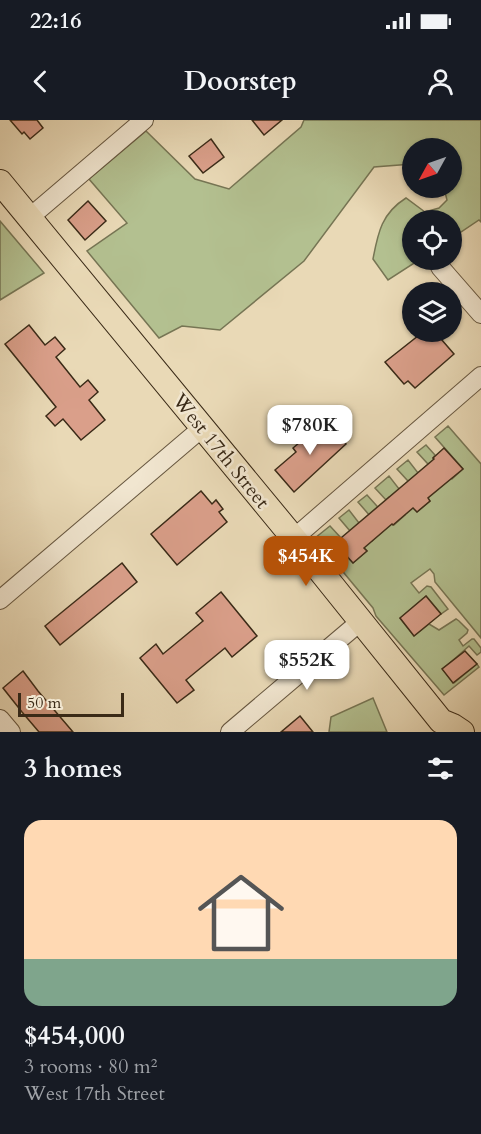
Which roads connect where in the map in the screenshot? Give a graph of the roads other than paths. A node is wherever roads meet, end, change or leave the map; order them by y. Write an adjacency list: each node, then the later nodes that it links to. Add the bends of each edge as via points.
1 (144, 120): 3 (street)
2 (0, 182): 3 (main road, West 17th Street)
3 (29, 218): 7 (main road, West 17th Street)
4 (443, 270): 5 (street)
5 (481, 314)
6 (481, 376): 8 (street)
7 (202, 428): 8 (main road, West 17th Street); 9 (street)
8 (294, 539): 10 (main road, West 17th Street)
9 (0, 600)
10 (361, 621): 12 (main road, West 17th Street); 14 (street)
11 (0, 719): 13 (street)
12 (448, 728)
13 (11, 732)
14 (230, 732)

